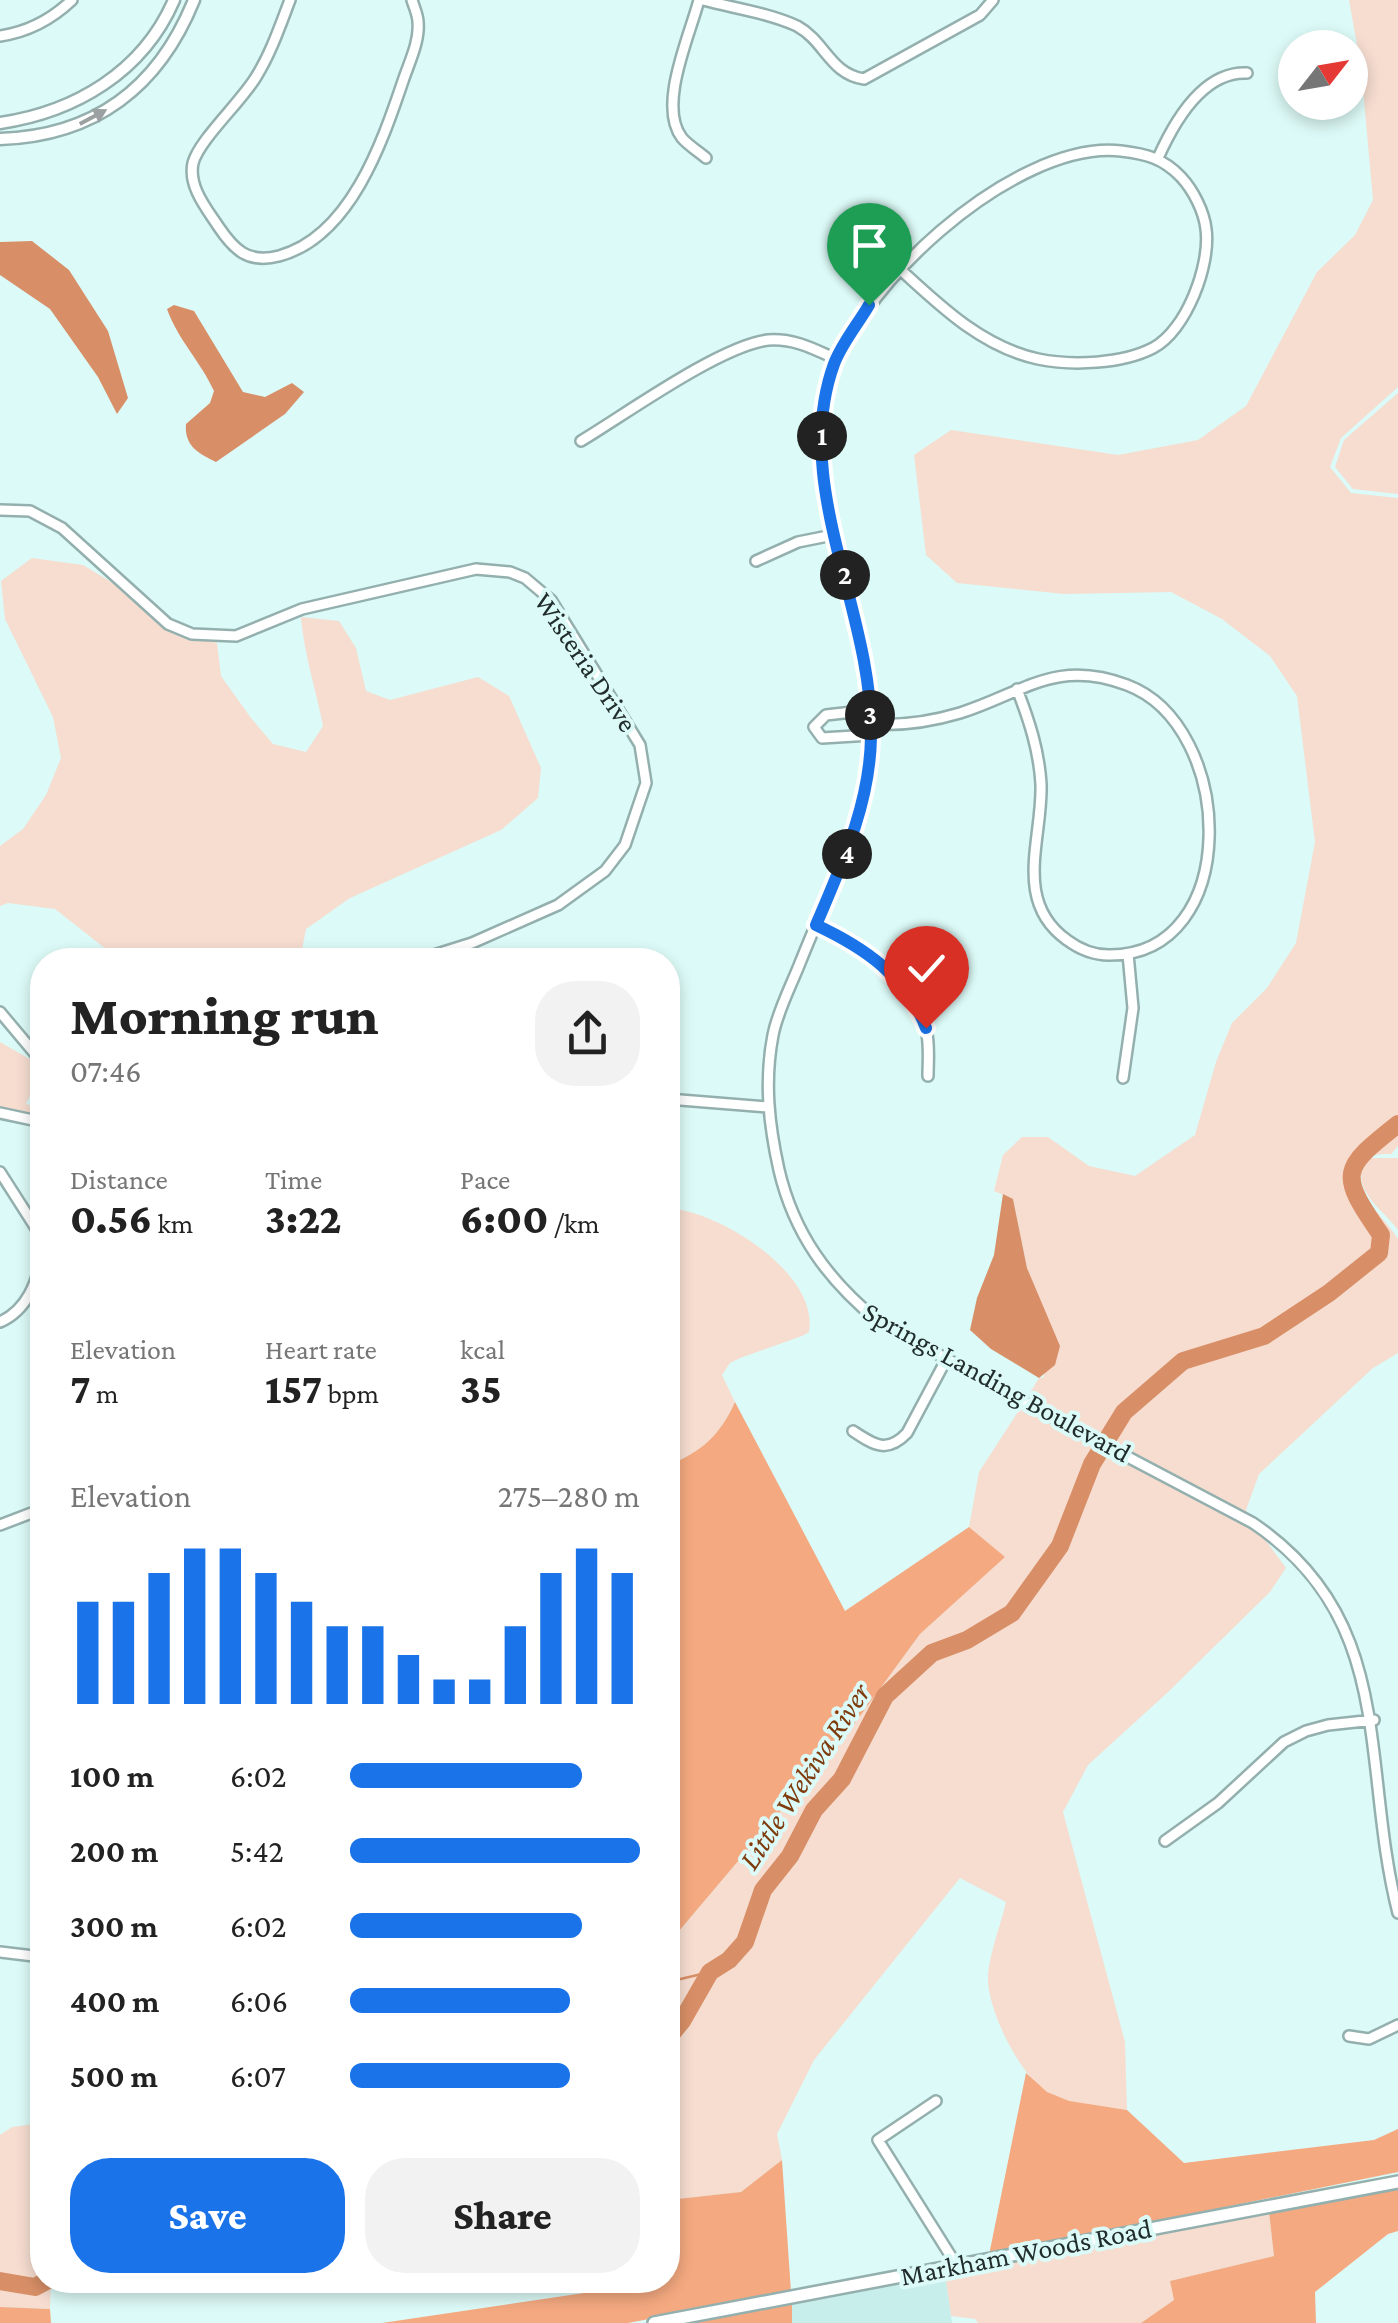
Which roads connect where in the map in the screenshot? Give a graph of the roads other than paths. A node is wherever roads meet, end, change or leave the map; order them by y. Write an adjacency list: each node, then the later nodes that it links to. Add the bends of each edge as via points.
1 (72, 0): 8 (street, via 28,30)
2 (174, 0): 10 (street, via 144,51 98,89 54,112)
3 (194, 0): 11 (street, one-way to 3, via 36,138 83,123 124,98 180,35)
4 (290, 0): 5 (street, via 255,78 192,167 194,185 234,249 257,258 294,251 314,239 358,188 390,121 418,36)
5 (412, 0)
6 (701, 0): 7 (street, via 796,26 818,40 843,73 864,79 980,15); 12 (street, via 672,98 682,138)
7 (993, 0)
8 (0, 36)
9 (1248, 72): 13 (street, via 1230,72 1208,86 1170,131)
10 (0, 123)
11 (0, 139)
12 (706, 158)
13 (1158, 158): 14 (street, Springs Landing Boulevard, via 1089,150 1037,167 968,210); 14 (street, via 1187,184 1206,229 1205,256 1188,308 1156,347 1078,362 1012,352 985,339)
14 (901, 270): 15 (street, Springs Landing Boulevard, via 869,305)
15 (836, 360): 16 (street, via 790,341 748,345); 18 (street, Springs Landing Boulevard, via 822,421)
16 (581, 440)
17 (0, 510): 25 (street, Wisteria Drive, via 30,511 62,528 168,624 192,634 236,636 302,609 476,569 525,578 551,600 640,745 646,783 624,845 604,871 558,905)
18 (833, 535): 19 (street); 21 (street, Springs Landing Boulevard, via 860,630)
19 (756, 561)
20 (1017, 689): 22 (street, via 927,721); 26 (street, via 1040,766 1032,880 1037,902 1071,943 1090,953); 26 (street, via 1072,676 1113,680 1171,716 1194,752 1209,814 1196,896 1165,941)
21 (870, 710): 22 (street, Springs Landing Boulevard); 23 (street, via 826,715 814,728 822,738)
22 (870, 724): 23 (street, Springs Landing Boulevard)
23 (871, 735): 24 (street, Springs Landing Boulevard, via 858,824)
24 (816, 925): 29 (street, via 873,956 906,989 926,1028); 32 (street, Springs Landing Boulevard, via 773,1035)
25 (456, 948)
26 (1128, 954): 30 (street, via 1133,1008)
27 (0, 1012): 28 (street)
28 (30, 1048)
29 (928, 1076)
30 (1123, 1078)
31 (680, 1100): 32 (street)
32 (767, 1106): 39 (street, Springs Landing Boulevard, via 792,1214 816,1260 878,1321)
33 (0, 1112): 34 (street)
34 (30, 1119)
35 (0, 1172): 36 (street)
36 (30, 1219)
37 (30, 1287): 38 (street, via 24,1305)
38 (0, 1322)
39 (946, 1360): 40 (street, via 897,1443 885,1448); 43 (street, Springs Landing Boulevard, via 1279,1540 1348,1626)
40 (853, 1431)
41 (30, 1514): 42 (street)
42 (0, 1525)
43 (1374, 1720): 44 (street, via 1328,1725 1284,1742); 45 (street, Springs Landing Boulevard)
44 (1165, 1841)
45 (1398, 1913)
46 (0, 1952): 47 (street)
47 (30, 1955)
48 (1398, 2025): 49 (street, via 1369,2040)
49 (1348, 2036)
50 (936, 2102): 52 (street, via 878,2140)
51 (1398, 2182): 52 (main road, Markham Woods Road)
52 (957, 2266): 53 (main road, Markham Woods Road)
53 (654, 2323)

